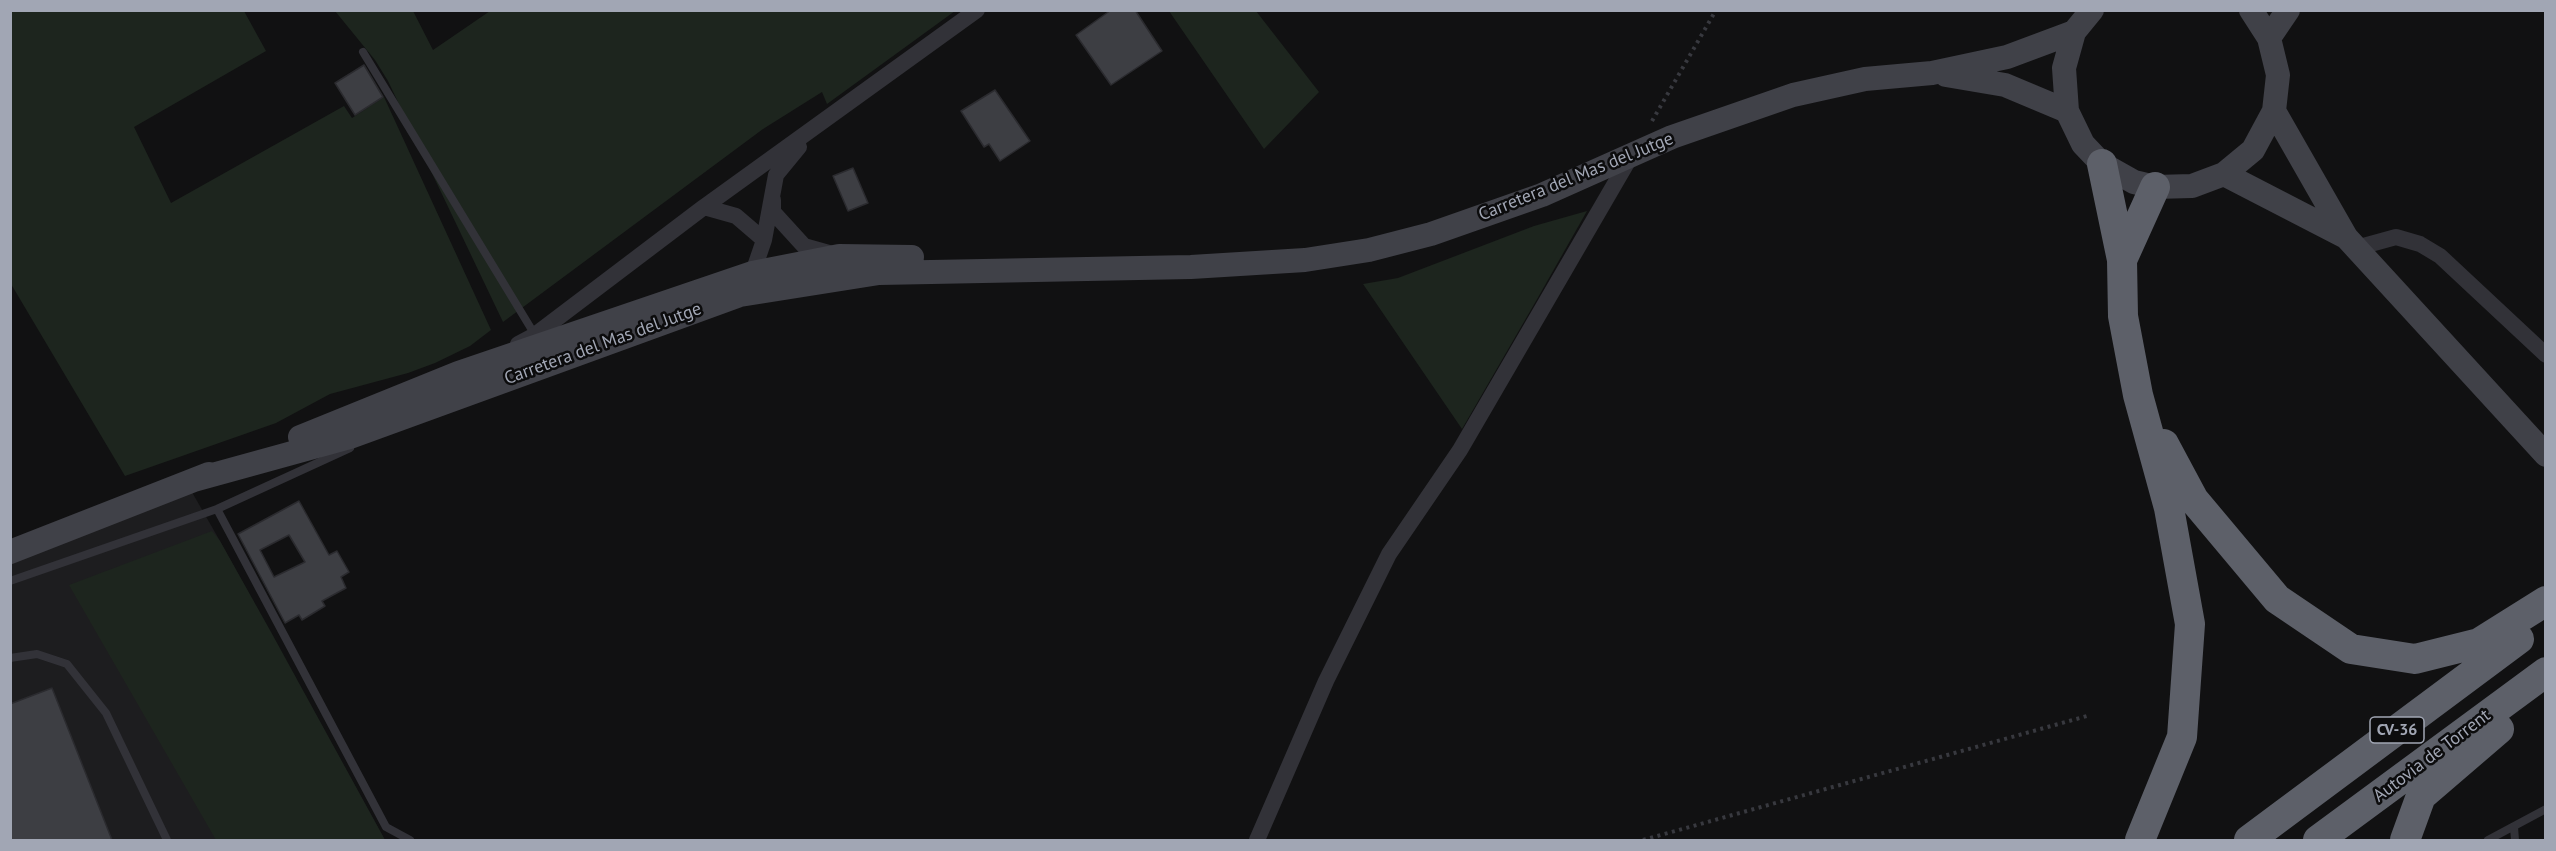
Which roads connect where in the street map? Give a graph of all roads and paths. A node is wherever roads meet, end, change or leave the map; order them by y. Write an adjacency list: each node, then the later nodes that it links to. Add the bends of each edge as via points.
1 (977, 10): 11 (street)
2 (1716, 10): 12 (path)
3 (2251, 10): 6 (street)
4 (2288, 10): 6 (street)
5 (2085, 17): 8 (street, Carretera del Mas del Jutge, via 2007,57); 9 (street, via 2064,68)
6 (2269, 38): 10 (street, via 2278,75)
7 (363, 52): 25 (lane)
8 (1932, 73): 9 (street, Carretera del Mas del Jutge, via 2005,85); 12 (street, Carretera del Mas del Jutge, via 1865,79 1793,95)
9 (2067, 111): 13 (street, via 2083,144)
10 (2274, 111): 14 (street, via 2253,150); 19 (street)
11 (819, 124): 16 (street, via 776,175); 17 (street)
12 (1633, 154): 22 (street, Carretera del Mas del Jutge, via 1542,195 1431,234 1369,250 1305,260); 43 (street, via 1460,450 1389,554 1326,681)
13 (2102, 164): 15 (street, via 2134,182); 21 (highway)
14 (2224, 174): 15 (street, via 2192,186); 19 (street)
15 (2155, 187): 21 (highway)
16 (772, 195): 18 (street); 20 (street, via 773,212 804,246)
17 (704, 207): 18 (street, via 736,216); 25 (street)
18 (764, 240): 23 (street)
19 (2351, 243): 26 (street, via 2396,237 2420,244 2440,256); 29 (street)
20 (839, 256): 22 (street, via 987,258); 23 (street)
21 (2121, 260): 28 (highway, via 2123,316)
22 (1145, 267): 24 (street, Carretera del Mas del Jutge, via 879,273)
23 (752, 273): 24 (street); 27 (street)
24 (740, 295): 27 (street, Carretera del Mas del Jutge)
25 (536, 335): 27 (street)
26 (2546, 355)
27 (462, 383): 30 (lane); 31 (street, via 194,480)
28 (2138, 395): 33 (highway, via 2194,501 2277,599 2352,649 2415,659 2480,643); 45 (highway, via 2169,508 2190,624 2182,737)
29 (2546, 455)
30 (217, 509): 32 (lane); 42 (lane, via 386,827)
31 (10, 552)
32 (10, 581)
33 (2546, 601)
34 (2546, 619): 46 (highway, CV-36)
35 (10, 658): 41 (lane, via 37,654 67,664 106,712)
36 (2546, 672): 47 (highway, Autovia de Torrent / CV-36)
37 (2546, 694): 48 (highway, via 2421,796)
38 (2087, 716): 44 (path)
39 (2546, 809): 40 (lane)
40 (2514, 827): 49 (lane); 50 (lane)
41 (167, 840)
42 (410, 840)
43 (1257, 840)
44 (1643, 840)
45 (2140, 840)
46 (2249, 840)
47 (2318, 840)
48 (2404, 840)
49 (2488, 840)
50 (2515, 840)

